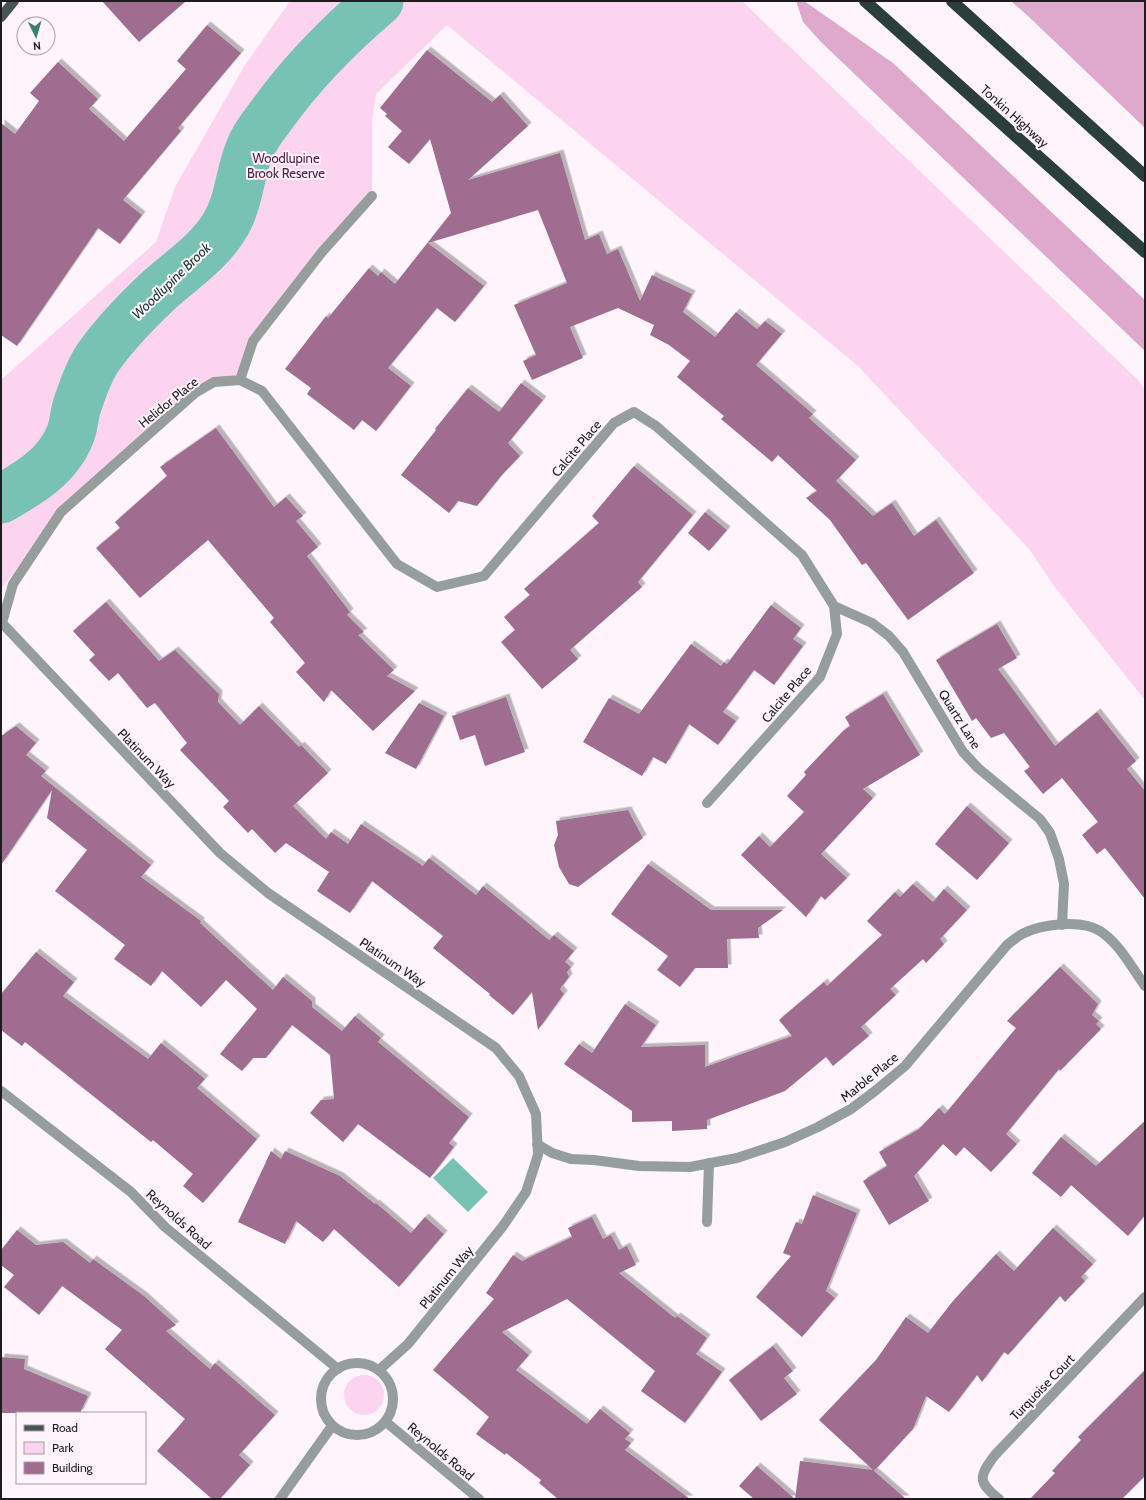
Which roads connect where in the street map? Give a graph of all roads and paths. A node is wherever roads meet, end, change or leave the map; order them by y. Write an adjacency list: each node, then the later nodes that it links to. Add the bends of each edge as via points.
1 (14, 1): 4 (main road)
2 (865, 1): 7 (highway, Tonkin Highway)
3 (952, 1): 5 (highway)
4 (1, 17)
5 (1145, 176)
6 (372, 196): 8 (street, via 322,252 254,341)
7 (1144, 251)
8 (240, 380): 9 (street, Helidor Place, via 214,382 196,393 91,485 61,512); 11 (street, Calcite Place, via 262,391 396,564 437,586 484,576 614,423 634,412 656,426 802,555)
9 (13, 584): 10 (street); 12 (street, Helidor Place)
10 (1, 599)
11 (834, 606): 13 (street, Calcite Place, via 837,634 820,677); 14 (street, Quartz Lane, via 872,623 889,636 903,652 963,752 978,768 1040,819 1050,833 1059,859 1064,884)
12 (2, 622): 17 (street, Platinum Way, via 220,853 268,893 496,1048 519,1076 536,1114)
13 (707, 803)
14 (1062, 925): 15 (street, Marble Place, via 1072,924 1099,931 1121,953); 18 (street, Marble Place, via 1033,930 1007,944 905,1066 851,1109 818,1128 779,1145 737,1158)
15 (1145, 986)
16 (1, 1091): 21 (street, Reynolds Road, via 131,1192 165,1227)
17 (537, 1144): 18 (street, Marble Place, via 552,1153 571,1159 639,1166 690,1167); 22 (street, Platinum Way, via 538,1155 526,1192 503,1226 408,1344)
18 (709, 1163): 19 (street)
19 (707, 1222)
20 (1145, 1297): 27 (street, Turquoise Court, via 1000,1449 985,1468 982,1479 986,1489)
21 (338, 1369): 22 (street, via 358,1363); 24 (street, via 329,1376 321,1396 322,1408)
22 (379, 1370): 23 (street, via 387,1378 394,1400 392,1412)
23 (386, 1422): 24 (street, via 366,1435 354,1436 342,1433); 26 (street, Reynolds Road)
24 (332, 1426): 25 (street)
25 (280, 1499)
26 (479, 1499)
27 (999, 1499)

